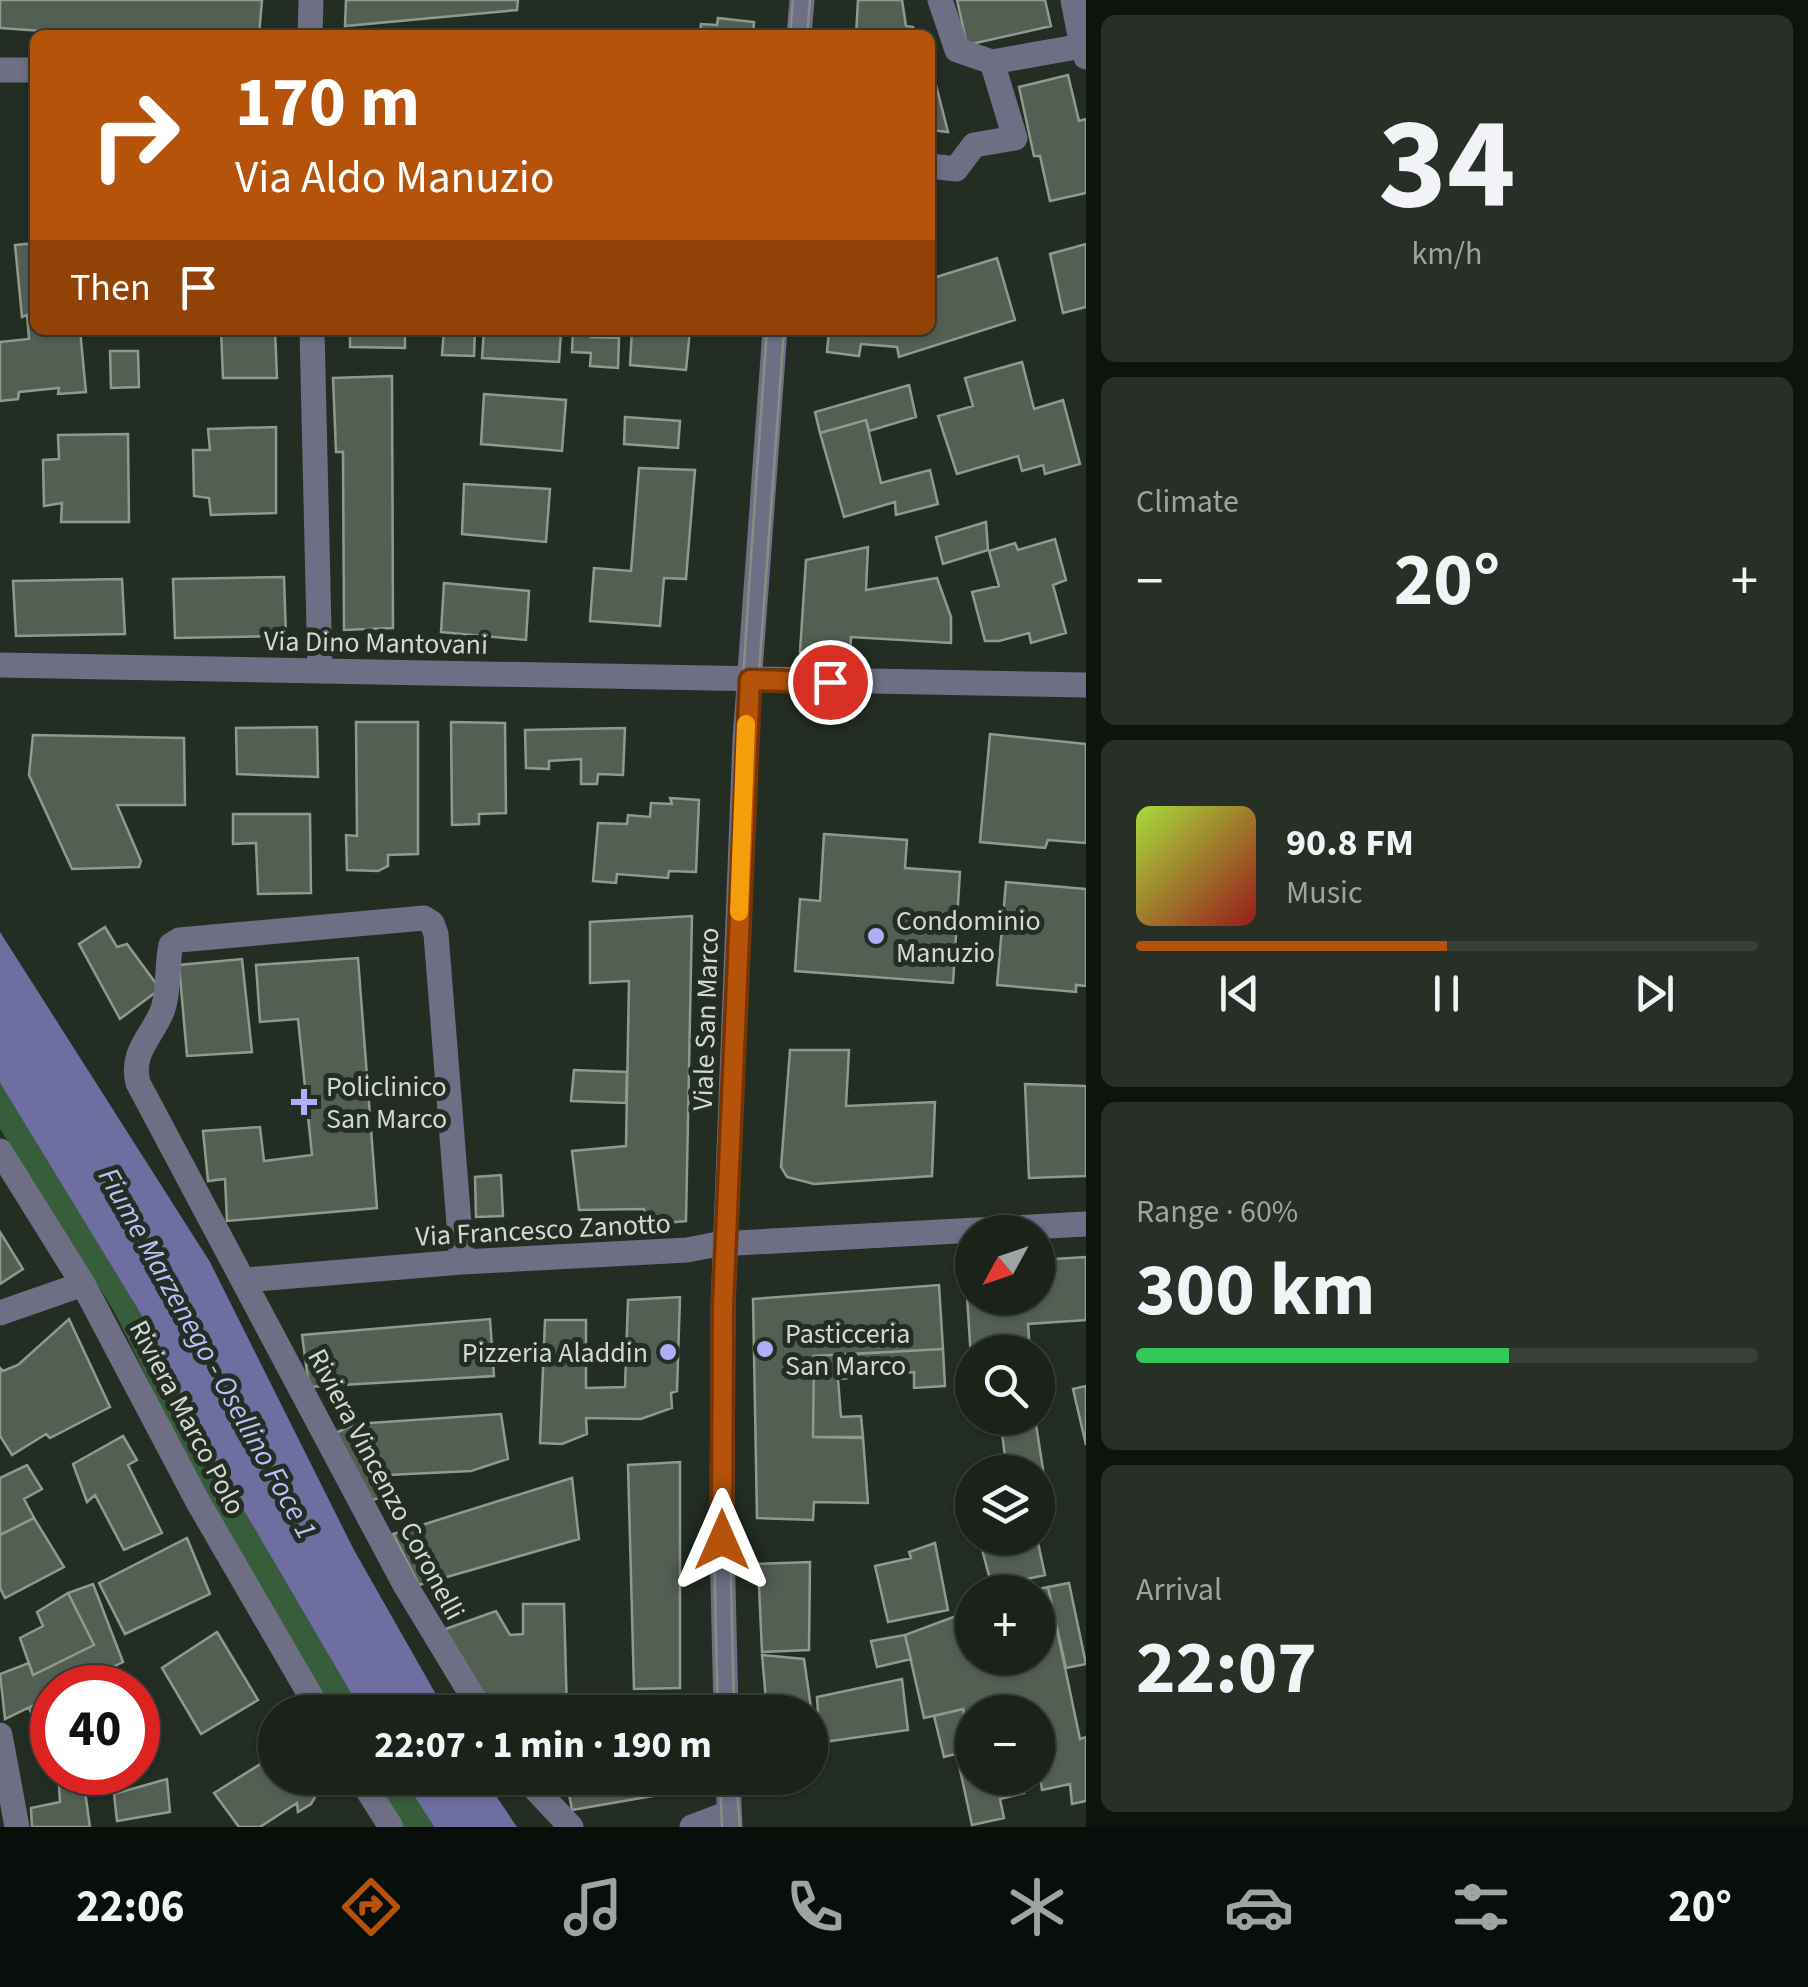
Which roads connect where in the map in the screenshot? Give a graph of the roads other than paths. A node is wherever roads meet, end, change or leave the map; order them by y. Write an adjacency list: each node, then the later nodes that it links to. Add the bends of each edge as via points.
1 (312, 0): 5 (street)
2 (802, 0): 6 (street)
3 (940, 0): 8 (street, via 958,50)
4 (1073, 0): 7 (street)
5 (310, 30)
6 (799, 30)
7 (1084, 51): 8 (street)
8 (992, 62): 11 (street, via 1015,138 974,145 956,169)
9 (0, 70): 10 (street)
10 (30, 70)
11 (935, 167)
12 (312, 335): 15 (street)
13 (774, 335): 16 (street, Viale San Marco)
14 (0, 665): 15 (street, Via Dino Mantovani)
15 (320, 671): 16 (street, Via Dino Mantovani)
16 (738, 680): 17 (street, Via Dino Mantovani); 20 (street, Viale San Marco)
17 (1086, 686)
18 (0, 1151): 23 (street, Riviera Marco Polo)
19 (1086, 1224): 20 (street, Via Francesco Zanotto)
20 (726, 1244): 21 (street, Via Francesco Zanotto); 27 (street, Viale San Marco)
21 (462, 1262): 22 (street, Via Francesco Zanotto); 22 (street, Riviera Vincenzo Coronelli, via 432,923 424,918 179,940 172,945 163,1008 135,1069)
22 (244, 1280): 26 (street, Riviera Vincenzo Coronelli, via 404,1584)
23 (84, 1284): 24 (street); 25 (street, Riviera Marco Polo, via 231,1563)
24 (0, 1313)
25 (310, 1695)
26 (472, 1695)
27 (726, 1695)
28 (0, 1735): 33 (street)
29 (370, 1795): 34 (street)
30 (541, 1795): 35 (street)
31 (728, 1795): 32 (street)
32 (729, 1820): 36 (street)
33 (17, 1827)
34 (390, 1827)
35 (571, 1827)
36 (692, 1827)

